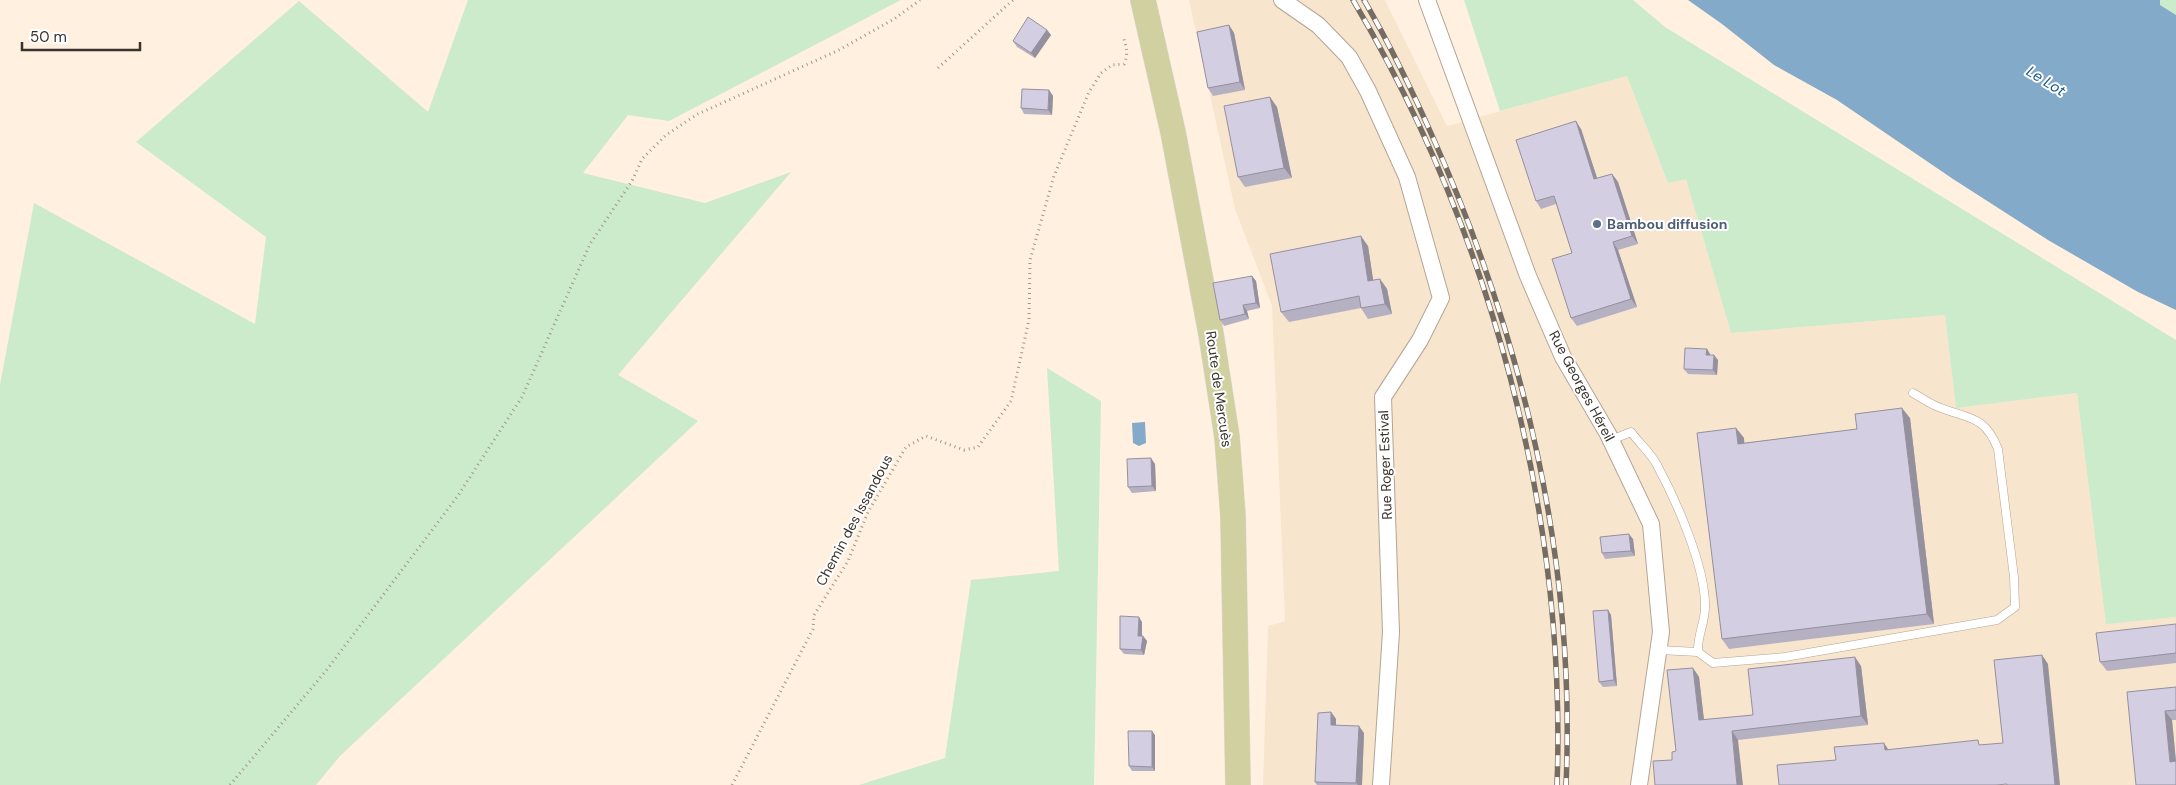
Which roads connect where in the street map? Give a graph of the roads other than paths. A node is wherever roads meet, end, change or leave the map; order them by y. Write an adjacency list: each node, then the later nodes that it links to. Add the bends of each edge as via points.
1 (1143, 0): 8 (main road, Route de Mercuès, via 1173,132 1227,437 1233,516)
2 (1282, 0): 10 (street, Rue Roger Estival, via 1318,25 1349,57 1368,90 1407,177 1441,298 1420,340 1383,397 1391,632)
3 (1427, 0): 5 (street, Rue Georges Héreil, via 1528,276 1563,357)
4 (1913, 393): 7 (lane, via 1939,408 1973,417 1992,434 1998,449 2015,607 1997,620 1785,657 1713,663)
5 (1611, 440): 6 (street, Rue Georges Héreil, via 1651,524 1661,632); 7 (lane, via 1630,432 1656,464 1693,544 1705,607 1697,639)
6 (1659, 650): 7 (lane); 11 (street, Rue Georges Héreil)
7 (1698, 652)
8 (1238, 774): 9 (street)
9 (1252, 785)
10 (1381, 785)
11 (1639, 785)

